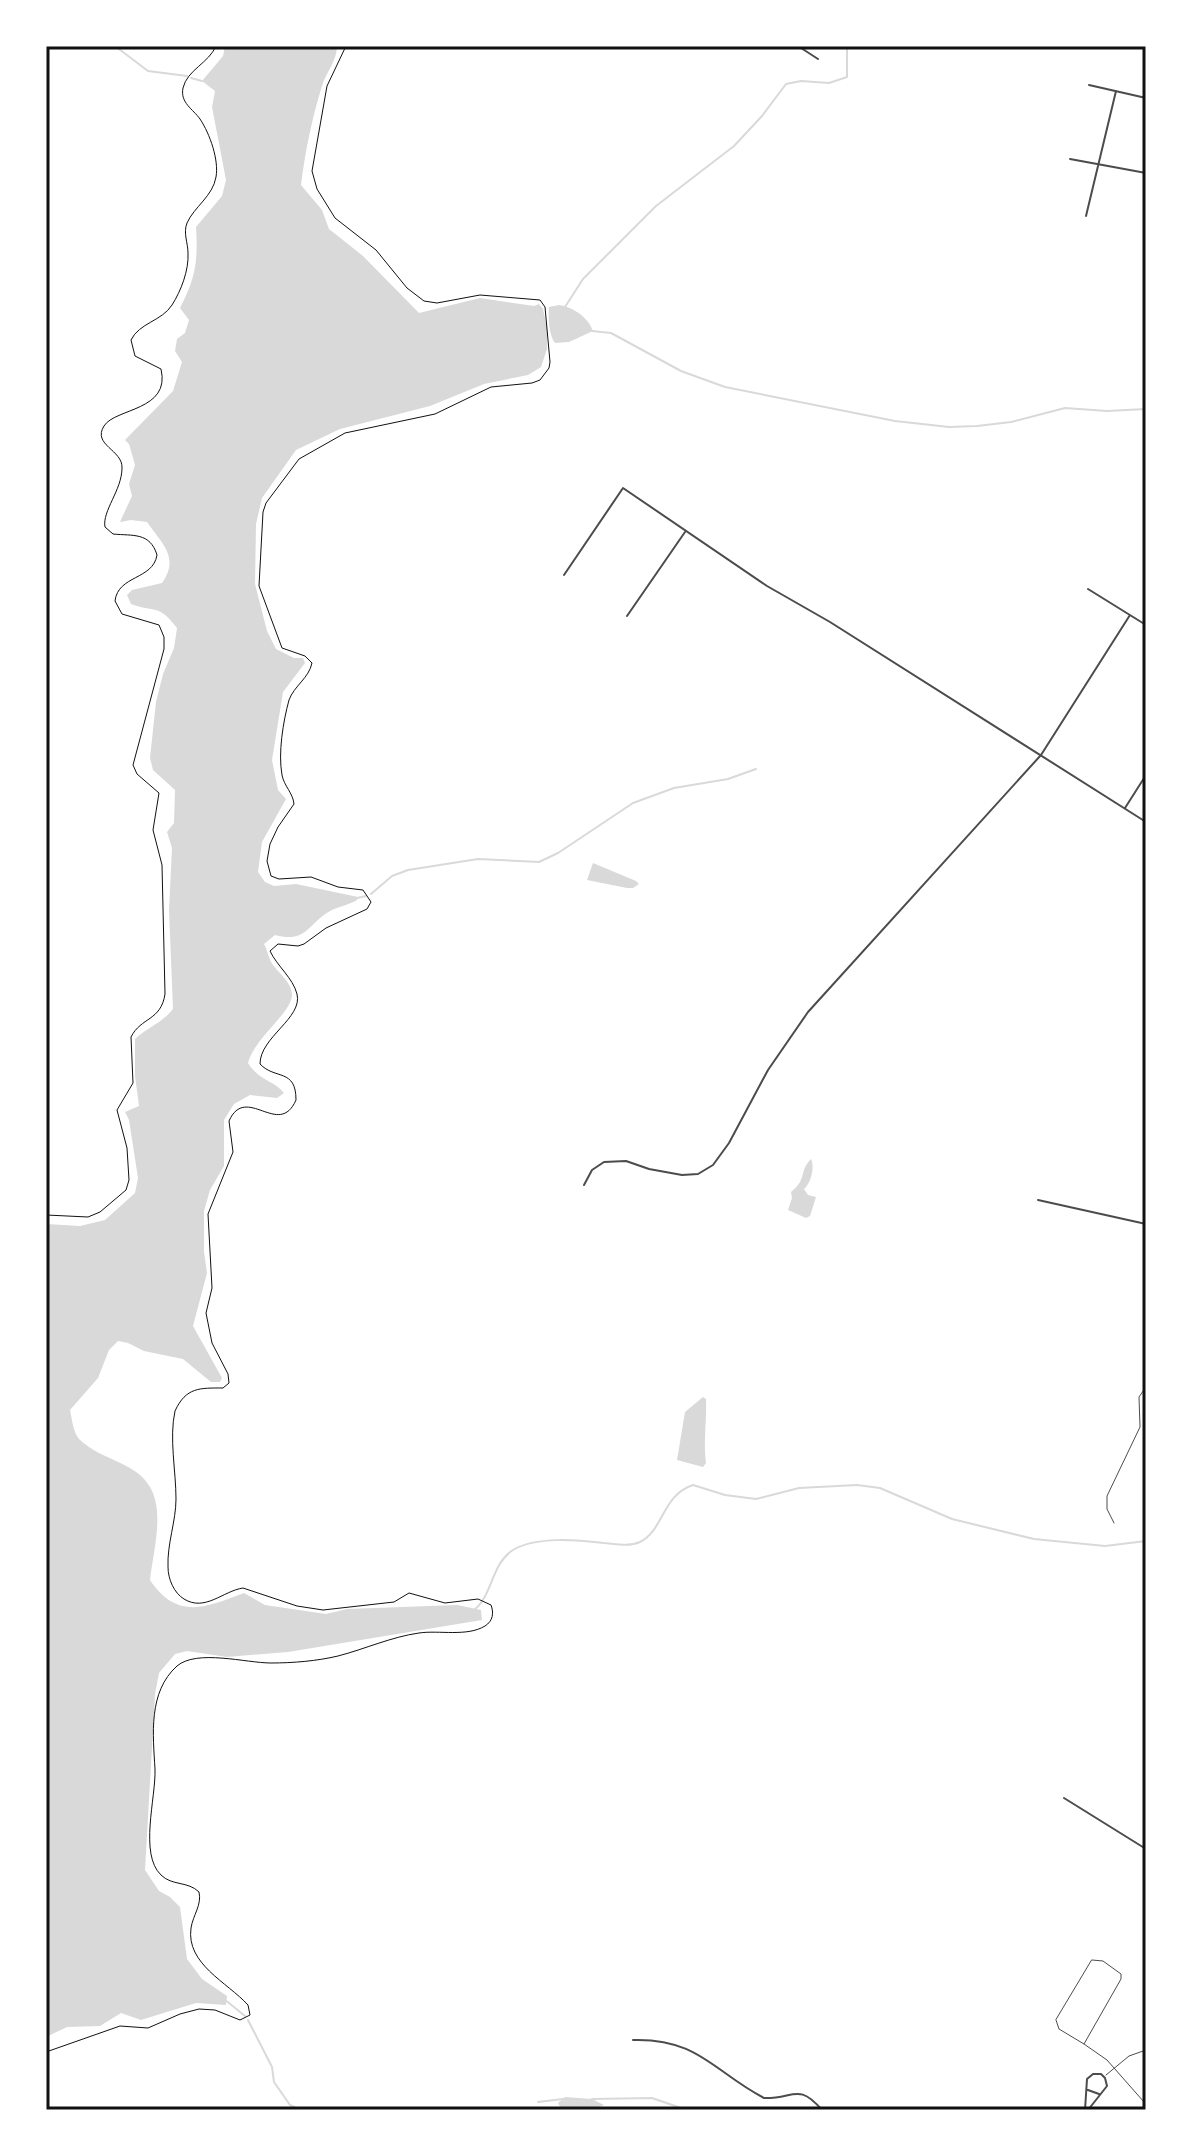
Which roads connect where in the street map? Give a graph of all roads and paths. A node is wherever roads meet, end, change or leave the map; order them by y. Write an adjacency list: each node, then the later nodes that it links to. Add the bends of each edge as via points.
1 (216, 46): 24 (path, via 187,78 182,93 206,131 216,178 186,224 188,260 174,303 131,340 135,356 161,369 160,383 149,402 107,422 101,435 123,467 105,527 113,534 146,538 157,555 153,567 120,587 115,601 122,614 159,625 164,637 133,765 159,793 153,830 162,865 165,994 158,1013 131,1037 133,1083 117,1110 127,1148 126,1190 88,1217)
2 (346, 46): 33 (path, via 327,86 312,171 329,209 424,301 480,295 540,300 550,362 545,375 532,383 491,387 445,411 335,438 299,459 263,512 259,586 282,648 312,663 288,704 281,774 294,804 273,835 267,868 279,879 311,877 363,890 371,902 304,944 271,948 298,999 261,1053 260,1064 290,1079 296,1100 282,1115 247,1106 237,1109 229,1121 233,1152 208,1214 212,1288 206,1313 229,1383 223,1388 194,1388 175,1411 175,1517 168,1567 174,1588 192,1602 208,1602 243,1588 315,1610 394,1602 409,1593 445,1603 486,1601 493,1611 491,1620 475,1630 416,1633 327,1658 267,1663 193,1658 175,1667 159,1692 154,1715 150,1854 160,1875 199,1892 190,1932 193,1950 248,2005 250,2015 240,2020 199,2009 148,2028 120,2026)
3 (798, 46): 4 (street)
4 (818, 59)
5 (1089, 85): 6 (street)
6 (1116, 91): 7 (street); 9 (street)
7 (1146, 98)
8 (1070, 159): 9 (street)
9 (1098, 165): 10 (street); 11 (street)
10 (1146, 173)
11 (1086, 216)
12 (685, 531): 13 (street, via 623,488); 16 (street); 18 (street)
13 (564, 575)
14 (1088, 589): 15 (street)
15 (1130, 615): 17 (street); 18 (street)
16 (627, 616)
17 (1146, 625)
18 (1041, 755): 20 (street); 22 (street, via 808,1012 713,1165 682,1175 626,1161 604,1162)
19 (1146, 775): 20 (street)
20 (1124, 809): 21 (street)
21 (1146, 822)
22 (584, 1185)
23 (1038, 1200): 25 (street)
24 (46, 1215)
25 (1146, 1224)
26 (1146, 1387): 27 (lane, via 1139,1397 1140,1427 1107,1496)
27 (1114, 1523)
28 (1064, 1798): 29 (street)
29 (1146, 1849)
30 (633, 2040): 39 (street, via 688,2049 764,2098 800,2093)
31 (1084, 2044): 31 (lane, via 1059,2029 1056,2020 1088,1964 1098,1960 1121,1979); 34 (lane)
32 (1146, 2050): 34 (lane)
33 (46, 2052)
34 (1114, 2068): 35 (lane); 38 (lane)
35 (1104, 2077): 36 (street, via 1090,2075); 37 (street, via 1107,2086)
36 (1087, 2089): 37 (street); 40 (street)
37 (1099, 2094): 40 (street)
38 (1144, 2102)
39 (822, 2110)
40 (1087, 2110)

